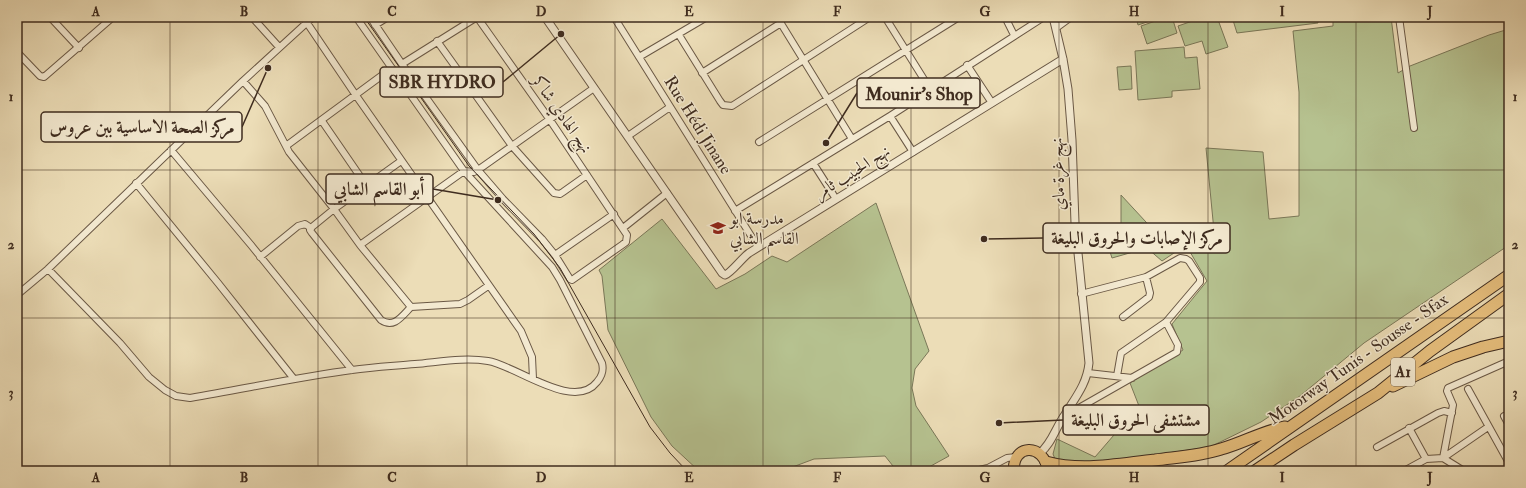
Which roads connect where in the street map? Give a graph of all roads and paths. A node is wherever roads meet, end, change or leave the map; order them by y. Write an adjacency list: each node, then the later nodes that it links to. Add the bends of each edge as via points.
1 (23, 17): 23 (street)
2 (50, 17): 31 (street)
3 (113, 17): 31 (street)
4 (252, 17): 30 (street)
5 (313, 17): 22 (street)
6 (356, 17): 39 (street)
7 (370, 17): 25 (street)
8 (388, 17): 25 (street)
9 (477, 17): 29 (street); 49 (street, نهج الهادي شاكر)
10 (545, 17): 42 (street, نهج الحبيب ثامر)
11 (614, 17): 34 (street, Rue Hédi Jinane)
12 (706, 17): 27 (street)
13 (777, 17): 24 (street)
14 (870, 17): 36 (street)
15 (884, 17): 32 (street)
16 (959, 17): 32 (street)
17 (1005, 17): 28 (street)
18 (1044, 17): 28 (street)
19 (1053, 17): 26 (street, نهج غرة ماي)
20 (1071, 17): 26 (street)
21 (1399, 17): 51 (street)
22 (305, 19): 30 (street); 44 (street)
23 (17, 23)
24 (780, 23): 36 (street); 40 (street)
25 (375, 25): 37 (street)
26 (1056, 28): 35 (street, نهج غرة ماي)
27 (678, 35): 34 (street); 40 (street)
28 (1014, 35): 38 (street)
29 (437, 42): 37 (street); 56 (street)
30 (279, 47): 41 (street)
31 (79, 48): 33 (street, via 44,77)
32 (906, 51): 43 (street); 45 (street)
33 (17, 52)
34 (639, 57): 47 (street, Rue Hédi Jinane)
35 (1063, 59): 46 (street, نهج الحبيب ثامر); 82 (street, نهج غرة ماي, via 1072,140)
36 (804, 60): 40 (street, via 732,106 723,105); 45 (street)
37 (402, 64): 61 (street)
38 (967, 65): 43 (street); 46 (street)
39 (392, 68): 44 (street); 62 (street)
40 (702, 73)
41 (243, 81): 55 (street, via 265,106); 57 (street)
42 (594, 88): 49 (street); 52 (street, نهج الحبيب ثامر)
43 (930, 89): 48 (street)
44 (355, 94): 50 (street); 59 (street)
45 (828, 100): 53 (street); 54 (street)
46 (992, 103): 58 (street, نهج الحبيب ثامر)
47 (670, 106): 52 (street); 70 (street, Rue Hédi Jinane)
48 (890, 116): 53 (street); 58 (street)
49 (550, 120): 56 (street); 63 (street, نهج الهادي شاكر)
50 (322, 121): 55 (street); 65 (street)
51 (1414, 128)
52 (628, 136): 66 (street, نهج الحبيب ثامر)
53 (852, 139): 60 (street)
54 (759, 142)
55 (286, 146): 69 (street)
56 (512, 146): 61 (street); 63 (street, via 554,193 560,194)
57 (172, 150): 64 (street); 77 (street)
58 (913, 152): 68 (street, نهج الحبيب ثامر)
59 (401, 161): 65 (street); 67 (street)
60 (813, 163): 68 (street); 70 (street)
61 (478, 170): 62 (street); 76 (street)
62 (464, 171): 67 (street); 95 (street, via 552,267 604,370 595,385 578,392 561,390)
63 (587, 175): 71 (street, نهج الهادي شاكر)
64 (136, 184): 78 (street); 94 (street)
65 (366, 185): 69 (street)
66 (667, 193): 73 (street); 75 (street, نهج الحبيب ثامر, via 723,275 728,275 743,257)
67 (426, 198): 74 (street); 81 (street)
68 (836, 199): 75 (street, نهج الحبيب ثامر)
69 (334, 209): 72 (street); 74 (street)
70 (735, 211): 75 (street, Rue Hédi Jinane)
71 (614, 214): 73 (street, نهج الهادي شاكر); 76 (street)
72 (311, 228): 77 (street, via 305,224 298,226); 85 (street, via 312,233 381,320 393,323)
73 (623, 228): 76 (street, via 627,235 626,242 571,280)
74 (360, 245): 85 (street)
75 (758, 247)
76 (555, 255)
77 (260, 257): 90 (street)
78 (48, 269): 84 (street); 94 (street, via 120,343 149,377 176,396 190,398)
79 (1509, 275): 102 (highway, Motorway Tunis - Sousse - Sfax / A1)
80 (1146, 277): 82 (street); 86 (street, via 1149,297); 87 (street, via 1183,258 1189,261 1200,278 1200,282)
81 (488, 286): 85 (street, via 460,304); 95 (street, via 527,343 532,357)
82 (1081, 294): 91 (street, نهج غرة ماي)
83 (1509, 294): 97 (highway, Motorway Tunis - Sousse - Sfax / A1, via 1430,351)
84 (17, 295)
85 (411, 307)
86 (1123, 317)
87 (1166, 322): 92 (street, via 1120,353); 93 (street, via 1178,345 1177,352)
88 (1509, 341): 97 (highway, via 1453,357)
89 (1509, 361): 98 (street, via 1448,388 1453,402)
90 (352, 370): 94 (street); 95 (street, via 477,359 499,364)
91 (1088, 373): 92 (street); 100 (street, نهج غرة ماي, via 1076,399)
92 (1117, 376): 93 (street)
93 (1133, 378): 100 (street)
94 (294, 379)
95 (533, 379)
96 (1468, 389): 103 (street)
97 (1378, 393): 116 (highway, Motorway Tunis - Sousse - Sfax / A1)
98 (1452, 413): 104 (street, via 1441,412); 108 (street)
99 (1504, 416): 101 (street)
100 (1063, 417): 109 (street, نهج غرة ماي)
101 (1509, 424)
102 (1291, 426): 109 (highway, via 1263,433 1219,450 1194,455 1086,468); 115 (highway, Motorway Tunis - Sousse - Sfax / A1)
103 (1488, 427): 108 (street); 110 (street)
104 (1409, 428): 105 (street); 107 (street)
105 (1377, 447)
106 (1016, 457): 109 (highway, via 1026,450 1033,450); 111 (street, via 1007,458); 114 (highway)
107 (1426, 458): 108 (street); 117 (street)
108 (1443, 458): 118 (street)
109 (1045, 461)
110 (1509, 464)
111 (988, 468): 112 (street); 113 (street)
112 (975, 471)
113 (1005, 471)
114 (1014, 471)
115 (1227, 471)
116 (1255, 471)
117 (1404, 471)
118 (1464, 471)

